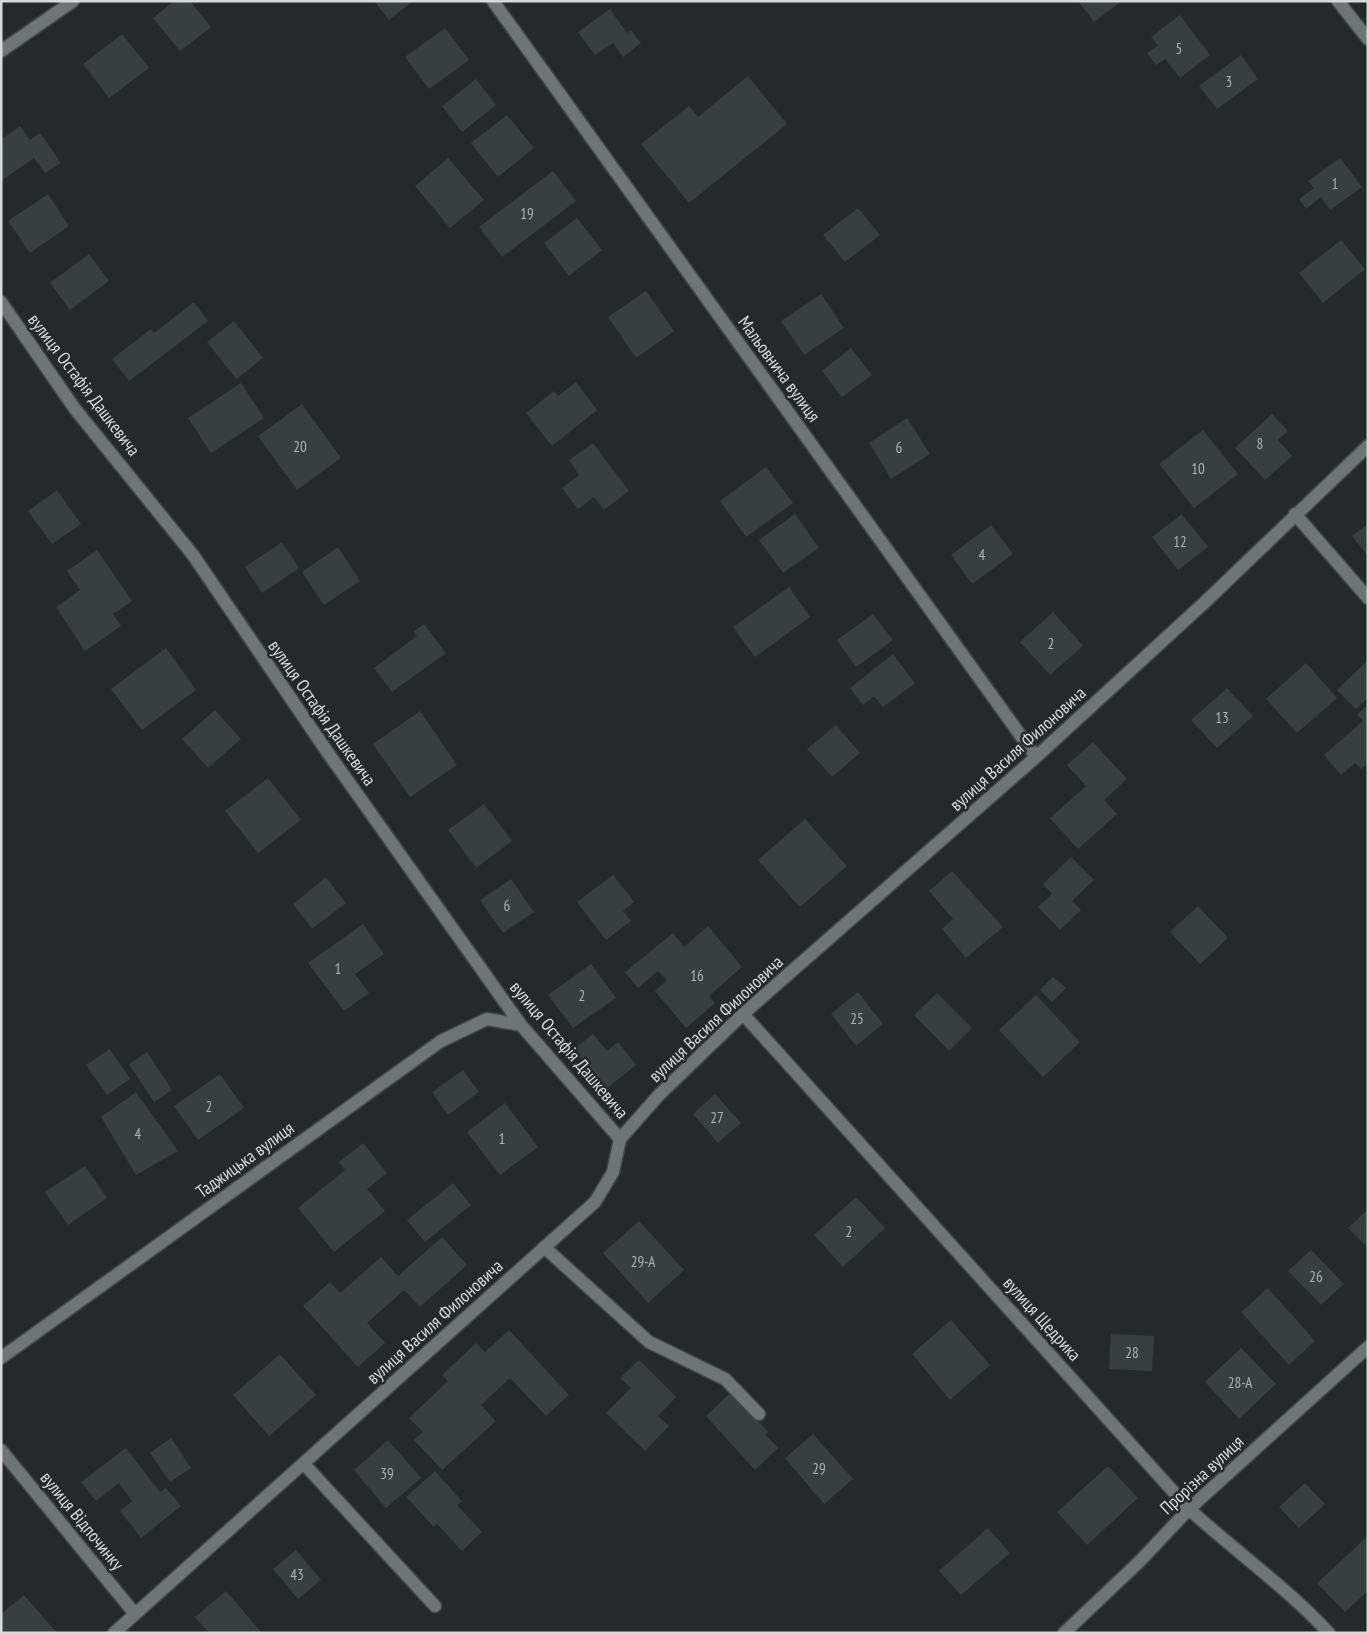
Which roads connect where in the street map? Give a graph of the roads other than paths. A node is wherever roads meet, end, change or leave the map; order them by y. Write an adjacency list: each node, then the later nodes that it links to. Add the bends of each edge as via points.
1 (73, 1): 5 (street)
2 (493, 1): 10 (street, Мальовнича вулиця)
3 (1338, 1): 4 (street)
4 (1368, 39)
5 (1, 51)
6 (1, 302): 12 (street, вулиця Остафія Дашкевича, via 75,408 193,555)
7 (1368, 446): 8 (street, вулиця Василя Филоновича)
8 (1295, 514): 9 (street); 10 (street, вулиця Василя Филоновича)
9 (1368, 598)
10 (1036, 758): 11 (street, вулиця Василя Филоновича)
11 (743, 1014): 13 (street, вулиця Василя Филоновича, via 659,1095); 20 (street, вулиця Щедрика)
12 (520, 1025): 13 (street, вулиця Остафія Дашкевича); 16 (street, Таджицька вулиця, via 487,1019 442,1041)
13 (620, 1138): 14 (street, вулиця Василя Филоновича, via 614,1172 595,1202)
14 (544, 1247): 17 (street, via 649,1342 726,1379); 19 (street, вулиця Василя Филоновича)
15 (1368, 1347): 20 (street, Прорізна вулиця)
16 (1, 1358)
17 (759, 1414)
18 (1, 1450): 22 (street, вулиця Відпочинку)
19 (304, 1464): 21 (street); 22 (street, вулиця Василя Филоновича)
20 (1189, 1508): 24 (street, Прорізна вулиця, via 1140,1561); 25 (street, вулиця Щедрика, via 1280,1585)
21 (435, 1606)
22 (135, 1614): 23 (street, вулиця Василя Филоновича)
23 (114, 1633)
24 (1064, 1633)
25 (1329, 1633)

